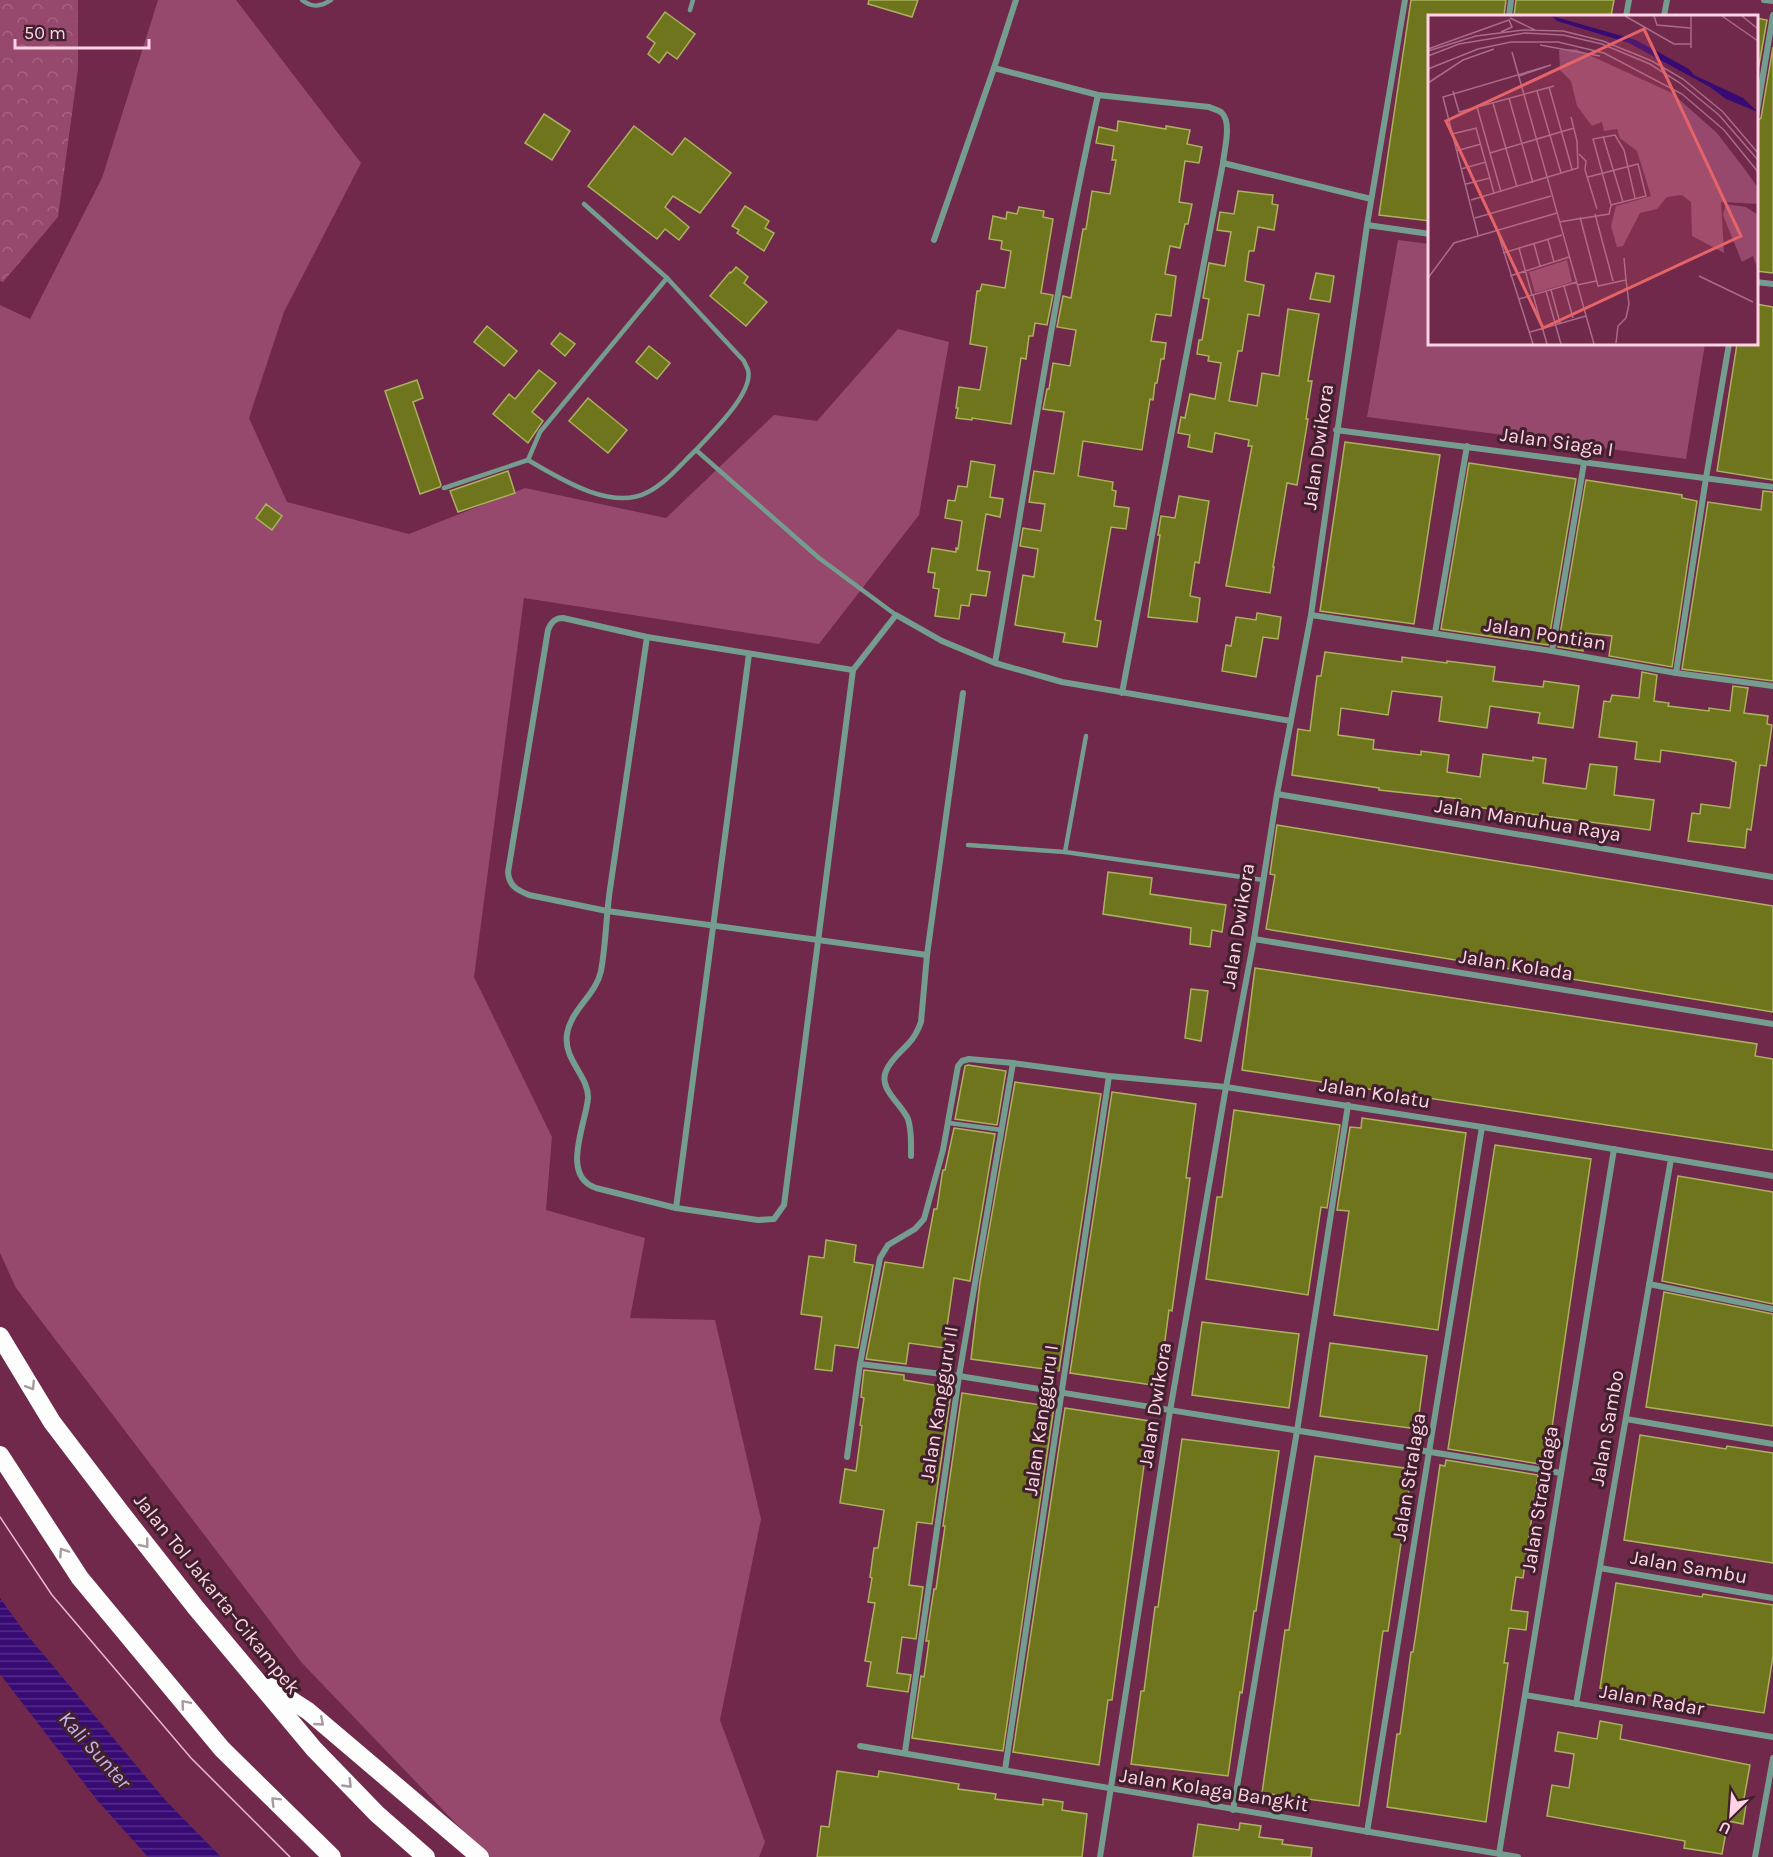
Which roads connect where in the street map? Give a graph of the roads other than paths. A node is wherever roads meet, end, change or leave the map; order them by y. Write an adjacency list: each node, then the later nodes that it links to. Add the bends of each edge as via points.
1 (302, 0): 2 (lane, via 314,6)
2 (331, 0)
3 (693, 0): 11 (lane)
4 (1016, 0): 16 (street)
5 (1406, 0): 20 (street, Jalan Dwikora)
6 (1511, 0): 12 (street)
7 (1629, 0): 13 (street)
8 (1667, 0): 14 (street)
9 (1764, 0): 10 (street)
10 (1773, 1)
11 (690, 10)
12 (1509, 15)
13 (1626, 15)
14 (1664, 15)
15 (1773, 15): 18 (street)
16 (994, 68): 17 (street); 24 (street)
17 (1098, 95): 19 (street, via 1209,107 1222,113 1227,126); 43 (street, via 1056,308)
18 (1758, 105)
19 (1223, 163): 20 (street); 48 (street)
20 (1371, 199): 22 (street, Jalan Dwikora)
21 (584, 204): 25 (lane)
22 (1367, 225): 23 (street); 29 (street, Jalan Dwikora)
23 (1428, 234)
24 (934, 240)
25 (667, 278): 31 (lane, via 748,369 742,394); 32 (lane, via 540,432)
26 (1758, 282): 27 (street)
27 (1773, 284)
28 (1730, 345): 34 (street)
29 (1336, 430): 30 (street, Jalan Siaga I); 38 (street, Jalan Dwikora)
30 (1467, 446): 33 (street, Jalan Siaga I); 39 (street)
31 (696, 450): 32 (lane, via 658,485 635,497 605,497); 37 (lane, via 819,558)
32 (528, 460): 35 (lane)
33 (1584, 463): 34 (street, Jalan Siaga I); 41 (street)
34 (1706, 478): 36 (street, Jalan Siaga I); 45 (street)
35 (444, 488)
36 (1773, 488)
37 (896, 615): 43 (street); 44 (street)
38 (1311, 615): 39 (street, Jalan Pontian); 49 (street, Jalan Dwikora)
39 (1436, 633): 41 (street, Jalan Pontian)
40 (647, 637): 42 (street); 56 (street); 56 (street, via 563,618 551,623 508,872 511,885 520,892)
41 (1552, 651): 45 (street, Jalan Pontian)
42 (749, 654): 44 (street); 57 (street)
43 (995, 663): 48 (street, via 1062,682)
44 (853, 670): 58 (street)
45 (1676, 673): 46 (street, Jalan Pontian)
46 (1773, 686)
47 (963, 693): 60 (street)
48 (1122, 693): 49 (street)
49 (1291, 721): 51 (street, Jalan Dwikora)
50 (1086, 736): 53 (lane)
51 (1277, 794): 54 (street, Jalan Manuhua Raya); 55 (street, Jalan Dwikora)
52 (968, 845): 53 (lane)
53 (1065, 852): 55 (lane)
54 (1773, 878)
55 (1263, 880): 59 (street, Jalan Dwikora)
56 (607, 911): 57 (street); 73 (street, via 600,976 577,1010 567,1036 572,1062 588,1096 580,1137 579,1176 590,1187)
57 (713, 925): 58 (street); 73 (street)
58 (818, 939): 60 (street); 73 (street, via 784,1205 774,1219 758,1220)
59 (1254, 939): 61 (street, Jalan Kolada); 64 (street, Jalan Dwikora)
60 (927, 955): 70 (street, via 921,1022 910,1042 889,1064 884,1079 909,1122)
61 (1773, 1024)
62 (1013, 1063): 63 (street, Jalan Kolatu); 66 (street, Jalan Kolatu, via 962,1061); 68 (street, Jalan Kangguru II)
63 (1109, 1076): 64 (street, Jalan Kolatu); 79 (street, Jalan Kangguru I)
64 (1226, 1087): 65 (street, Jalan Kolatu); 80 (street, Jalan Dwikora)
65 (1348, 1105): 67 (street, Jalan Kolatu); 82 (street)
66 (949, 1123): 68 (lane); 77 (street, via 924,1219 888,1245 880,1258)
67 (1482, 1127): 69 (street, Jalan Kolatu); 84 (street, Jalan Stralaga)
68 (1002, 1130): 78 (street, Jalan Kangguru II)
69 (1614, 1149): 71 (street, Jalan Kolatu); 87 (street, Jalan Straudaga)
70 (911, 1156)
71 (1671, 1159): 72 (street, Jalan Kolatu); 74 (street, Jalan Sambo)
72 (1773, 1176)
73 (676, 1208)
74 (1649, 1284): 75 (street); 81 (street, Jalan Sambo)
75 (1773, 1308)
76 (0, 1336): 90 (highway, Jalan Tol Jakarta–Cikampek, one-way to 90, via 52,1422 196,1608)
77 (860, 1364): 78 (street); 86 (street)
78 (959, 1376): 79 (street); 95 (street, Jalan Kangguru II)
79 (1062, 1392): 80 (street); 97 (street, Jalan Kangguru I)
80 (1170, 1411): 82 (street); 98 (street, Jalan Dwikora)
81 (1626, 1419): 83 (street); 88 (street, Jalan Sambo)
82 (1297, 1431): 84 (street); 99 (street)
83 (1773, 1444)
84 (1429, 1452): 87 (street); 100 (street, Jalan Stralaga)
85 (0, 1455): 102 (highway, one-way to 85, via 222,1749 87,1586)
86 (847, 1457)
87 (1561, 1473): 91 (street, Jalan Straudaga)
88 (1600, 1568): 89 (street, Jalan Sambu); 92 (street, Jalan Sambo)
89 (1773, 1598)
90 (255, 1676): 103 (highway, Jalan Tol Jakarta–Cikampek, one-way to 103, via 314,1749 377,1814); 104 (highway, one-way to 104, via 308,1711)
91 (1525, 1695): 92 (street, Jalan Radar); 101 (street, Jalan Straudaga)
92 (1576, 1704): 93 (street, Jalan Radar)
93 (1773, 1737)
94 (860, 1746): 95 (street, Jalan Kolaga Bangkit)
95 (904, 1752): 97 (street, Jalan Kolaga Bangkit)
96 (1773, 1758): 107 (street)
97 (1005, 1770): 98 (street, Jalan Kolaga Bangkit)
98 (1111, 1789): 99 (street, Jalan Kolaga Bangkit); 105 (street, Jalan Dwikora)
99 (1233, 1810): 100 (street, Jalan Kolaga Bangkit)
100 (1367, 1832): 101 (street, Jalan Kolaga Bangkit)
101 (1499, 1854): 106 (street, Jalan Kolaga Bangkit)
102 (332, 1857)
103 (426, 1857)
104 (480, 1857)
105 (1100, 1857)
106 (1518, 1857)
107 (1755, 1857)

